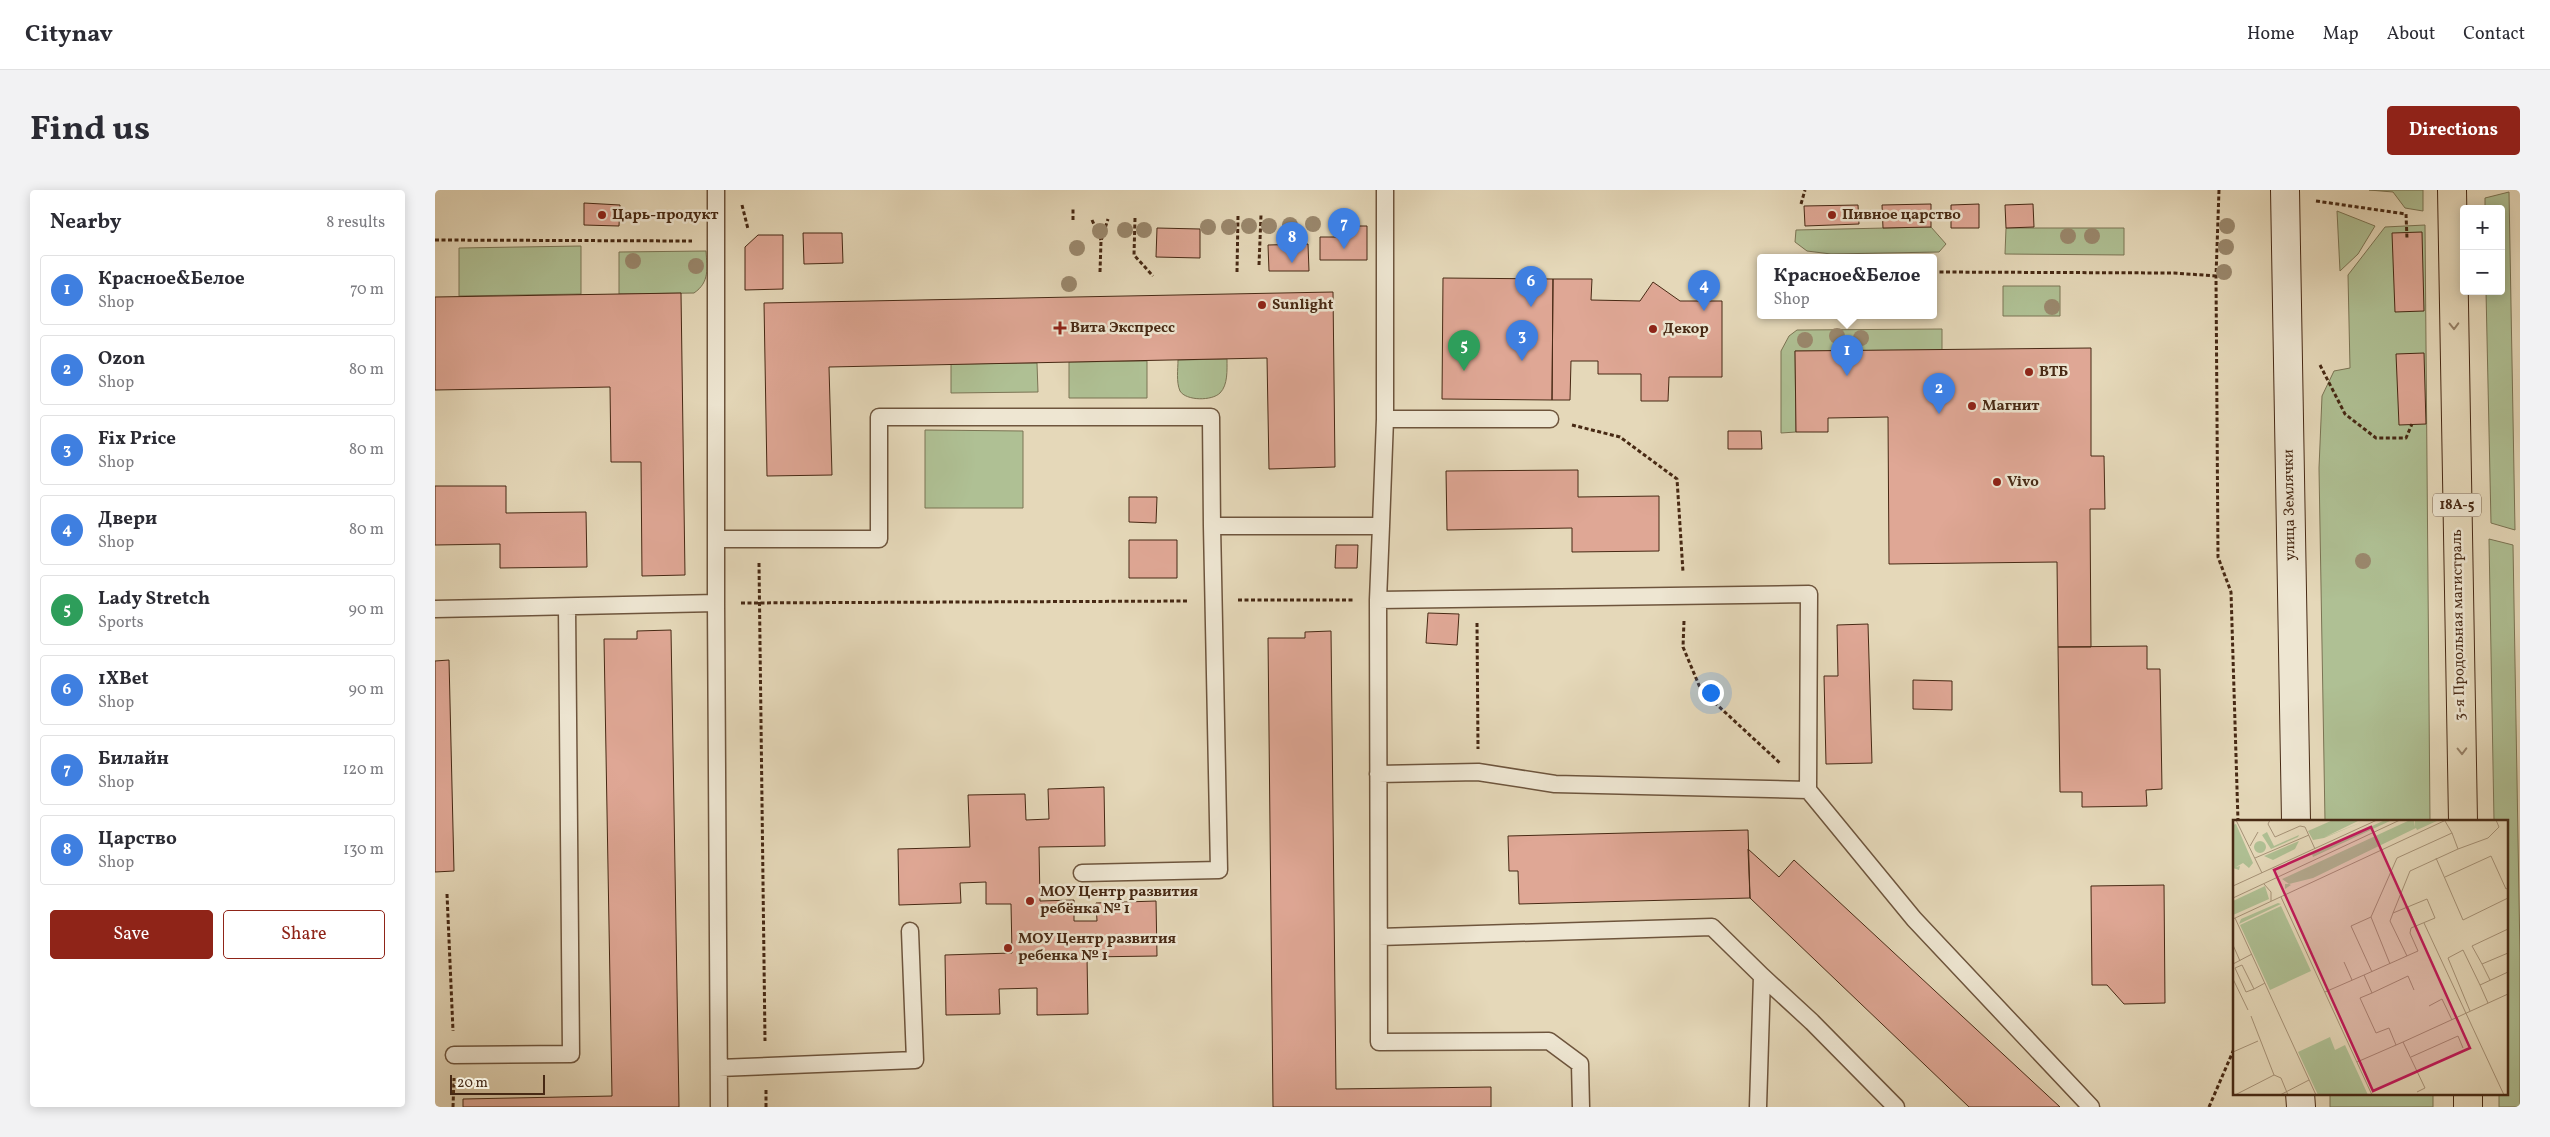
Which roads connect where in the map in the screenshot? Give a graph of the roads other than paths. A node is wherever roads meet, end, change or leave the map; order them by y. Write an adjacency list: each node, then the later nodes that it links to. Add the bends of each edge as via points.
1 (717, 190): 9 (lane)
2 (1385, 190): 5 (lane)
3 (2452, 190): 17 (highway, 3-я Продольная магистраль / 18А-5, one-way to 17)
4 (2296, 195): 16 (main road, улица Землячки)
5 (1385, 419): 6 (lane); 8 (lane)
6 (1550, 419)
7 (1212, 526): 8 (lane); 9 (lane, via 1211,417 879,417 879,539); 18 (lane, via 1219,870)
8 (1381, 526): 10 (lane)
9 (717, 539): 11 (lane)
10 (1377, 600): 14 (lane); 15 (lane, via 1809,594)
11 (716, 603): 12 (lane); 23 (lane)
12 (567, 607): 13 (lane); 22 (lane, via 571,1054)
13 (435, 608)
14 (1378, 774): 15 (lane, via 1478,772 1555,784); 20 (lane)
15 (1809, 790): 30 (lane, via 1914,919)
16 (2296, 820)
17 (2463, 820)
18 (1082, 873)
19 (910, 931): 23 (lane, via 915,1060)
20 (1379, 936): 21 (lane, via 1712,927); 27 (lane, via 1379,1042 1549,1040 1580,1064)
21 (1762, 976): 28 (lane); 29 (lane)
22 (454, 1055)
23 (719, 1068): 26 (lane)
24 (2300, 1094): 31 (main road)
25 (2468, 1094): 32 (highway)
26 (719, 1107)
27 (1581, 1107)
28 (1758, 1107)
29 (1896, 1107)
30 (2091, 1107)
31 (2301, 1107)
32 (2468, 1107)

